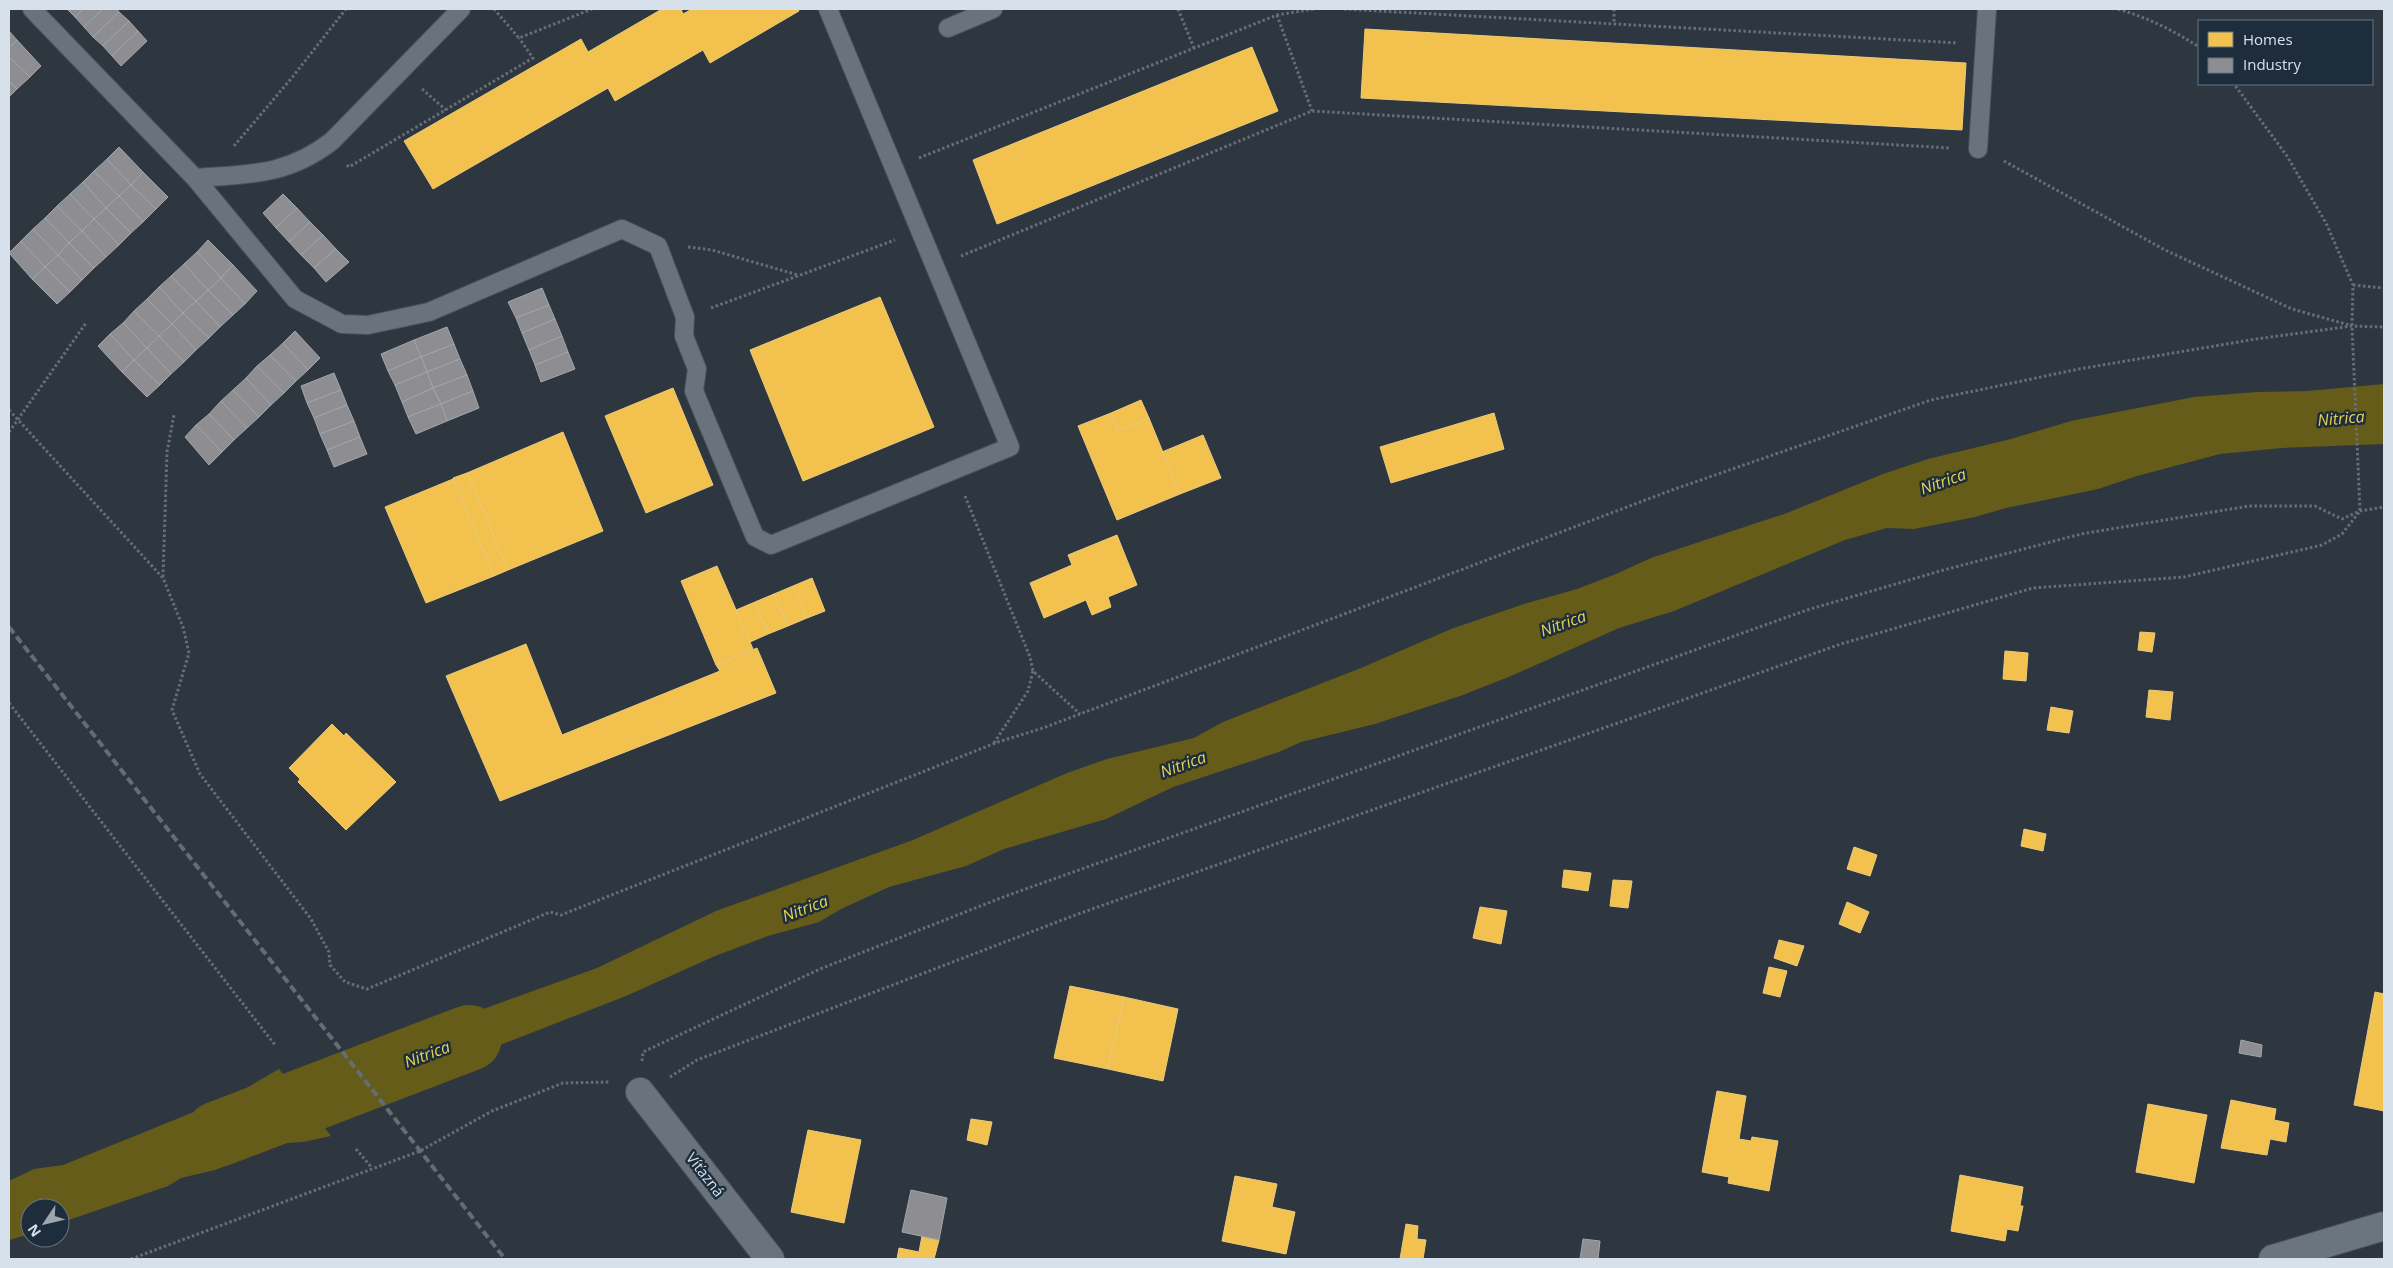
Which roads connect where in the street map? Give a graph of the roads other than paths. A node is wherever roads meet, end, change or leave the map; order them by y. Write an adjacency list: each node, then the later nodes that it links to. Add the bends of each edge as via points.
1 (32, 9): 8 (lane)
2 (461, 9): 8 (lane, via 332,141 316,153 270,172)
3 (828, 9): 8 (lane, via 1010,446 771,545 755,537 694,391 697,368 684,336 685,316 658,246 622,229 428,312 368,325 342,324 295,299)
4 (993, 9): 6 (lane)
5 (1987, 9): 7 (lane)
6 (948, 28)
7 (1978, 149)
8 (195, 178)
9 (640, 1092): 11 (street, Víťazná)
10 (2384, 1226): 12 (main road)
11 (770, 1259)
12 (2273, 1259)

